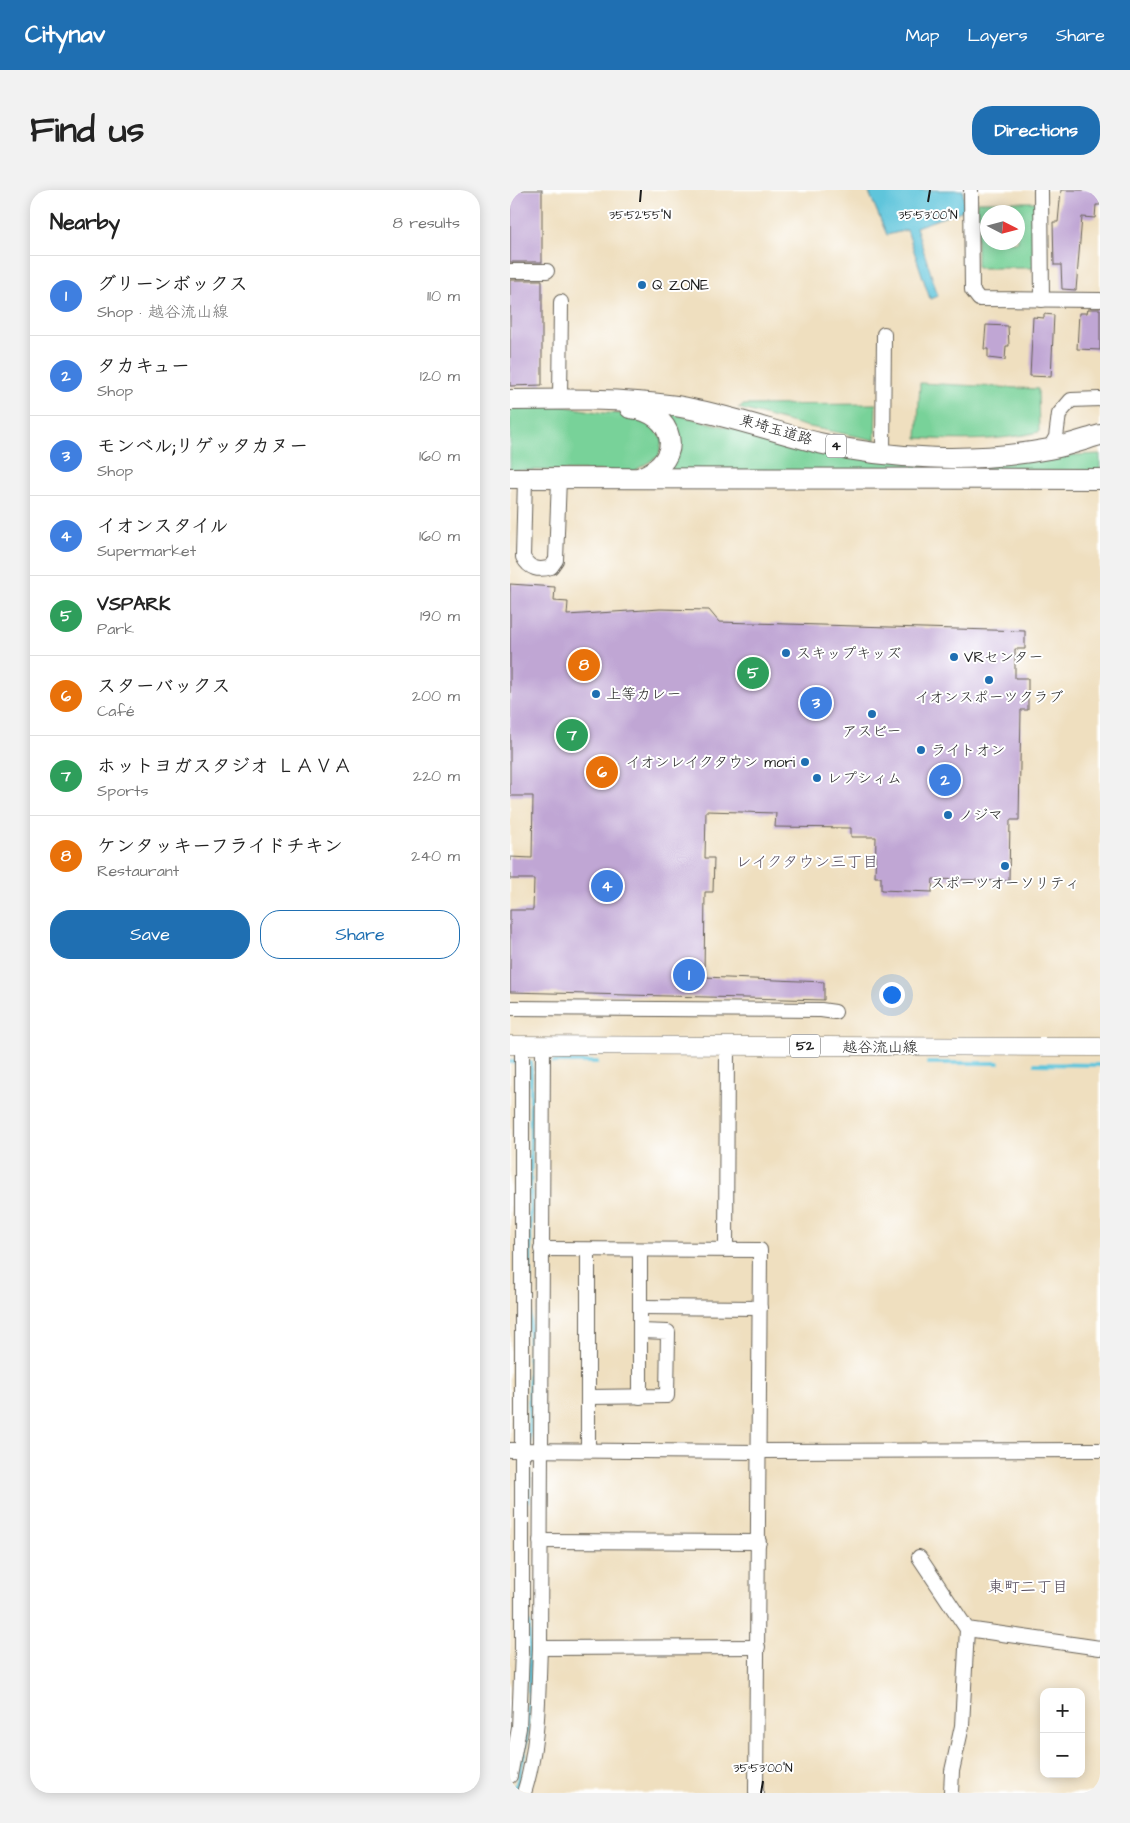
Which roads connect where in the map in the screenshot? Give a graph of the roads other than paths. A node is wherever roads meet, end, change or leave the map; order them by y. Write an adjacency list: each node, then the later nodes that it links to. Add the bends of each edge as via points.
1 (971, 190): 5 (street, via 972,290 979,300)
2 (1041, 190): 5 (street)
3 (510, 271): 4 (street)
4 (547, 271)
5 (1042, 300): 6 (street)
6 (1100, 300)
7 (562, 302): 11 (street)
8 (884, 334): 15 (street)
9 (1100, 399): 14 (street, via 1071,400 1059,414 1056,437)
10 (510, 400): 11 (highway, 東埼玉道路 / 4)
11 (567, 400): 15 (highway, 東埼玉道路 / 4, via 678,406 818,442); 18 (highway, 4, via 645,411 666,429 670,442 668,456 657,469)
12 (1100, 435): 14 (highway, 東埼玉道路 / 4)
13 (1100, 448): 14 (highway, 4)
14 (1049, 449): 15 (highway, 東埼玉道路 / 4, via 952,457)
15 (884, 454)
16 (518, 478): 17 (highway, 4); 17 (street, via 523,557 526,563 537,569 551,567 556,560)
17 (559, 478): 18 (highway, 4)
18 (638, 478): 19 (highway, 4)
19 (1100, 479)
20 (510, 1008): 21 (street)
21 (835, 1012)
22 (516, 1046): 23 (main road, 越谷流山線 / 52); 35 (street)
23 (543, 1046): 24 (main road, 越谷流山線 / 52); 26 (street)
24 (727, 1046): 25 (main road, 越谷流山線 / 52); 27 (street)
25 (1100, 1047)
26 (541, 1249): 28 (street); 35 (street)
27 (726, 1249): 29 (street); 31 (street, via 760,1250)
28 (588, 1250): 29 (street); 33 (street)
29 (640, 1250): 30 (street)
30 (640, 1306): 31 (street); 32 (street)
31 (760, 1308): 38 (street)
32 (640, 1331): 34 (street); 34 (street, via 668,1332 667,1396)
33 (588, 1397): 34 (street); 36 (street)
34 (640, 1397)
35 (526, 1450): 36 (street); 39 (street); 46 (street)
36 (588, 1450): 38 (street)
37 (1100, 1450): 38 (street)
38 (759, 1451): 40 (street)
39 (540, 1541): 40 (street); 44 (street)
40 (759, 1542): 43 (street)
41 (919, 1557): 42 (street)
42 (967, 1629): 45 (street); 50 (street, via 962,1726 952,1771)
43 (758, 1647): 44 (street); 49 (street)
44 (540, 1648): 48 (street, via 537,1720 530,1774)
45 (1100, 1648)
46 (516, 1650): 47 (street, via 519,1728)
47 (510, 1776)
48 (524, 1793)
49 (756, 1793)
50 (951, 1793)

